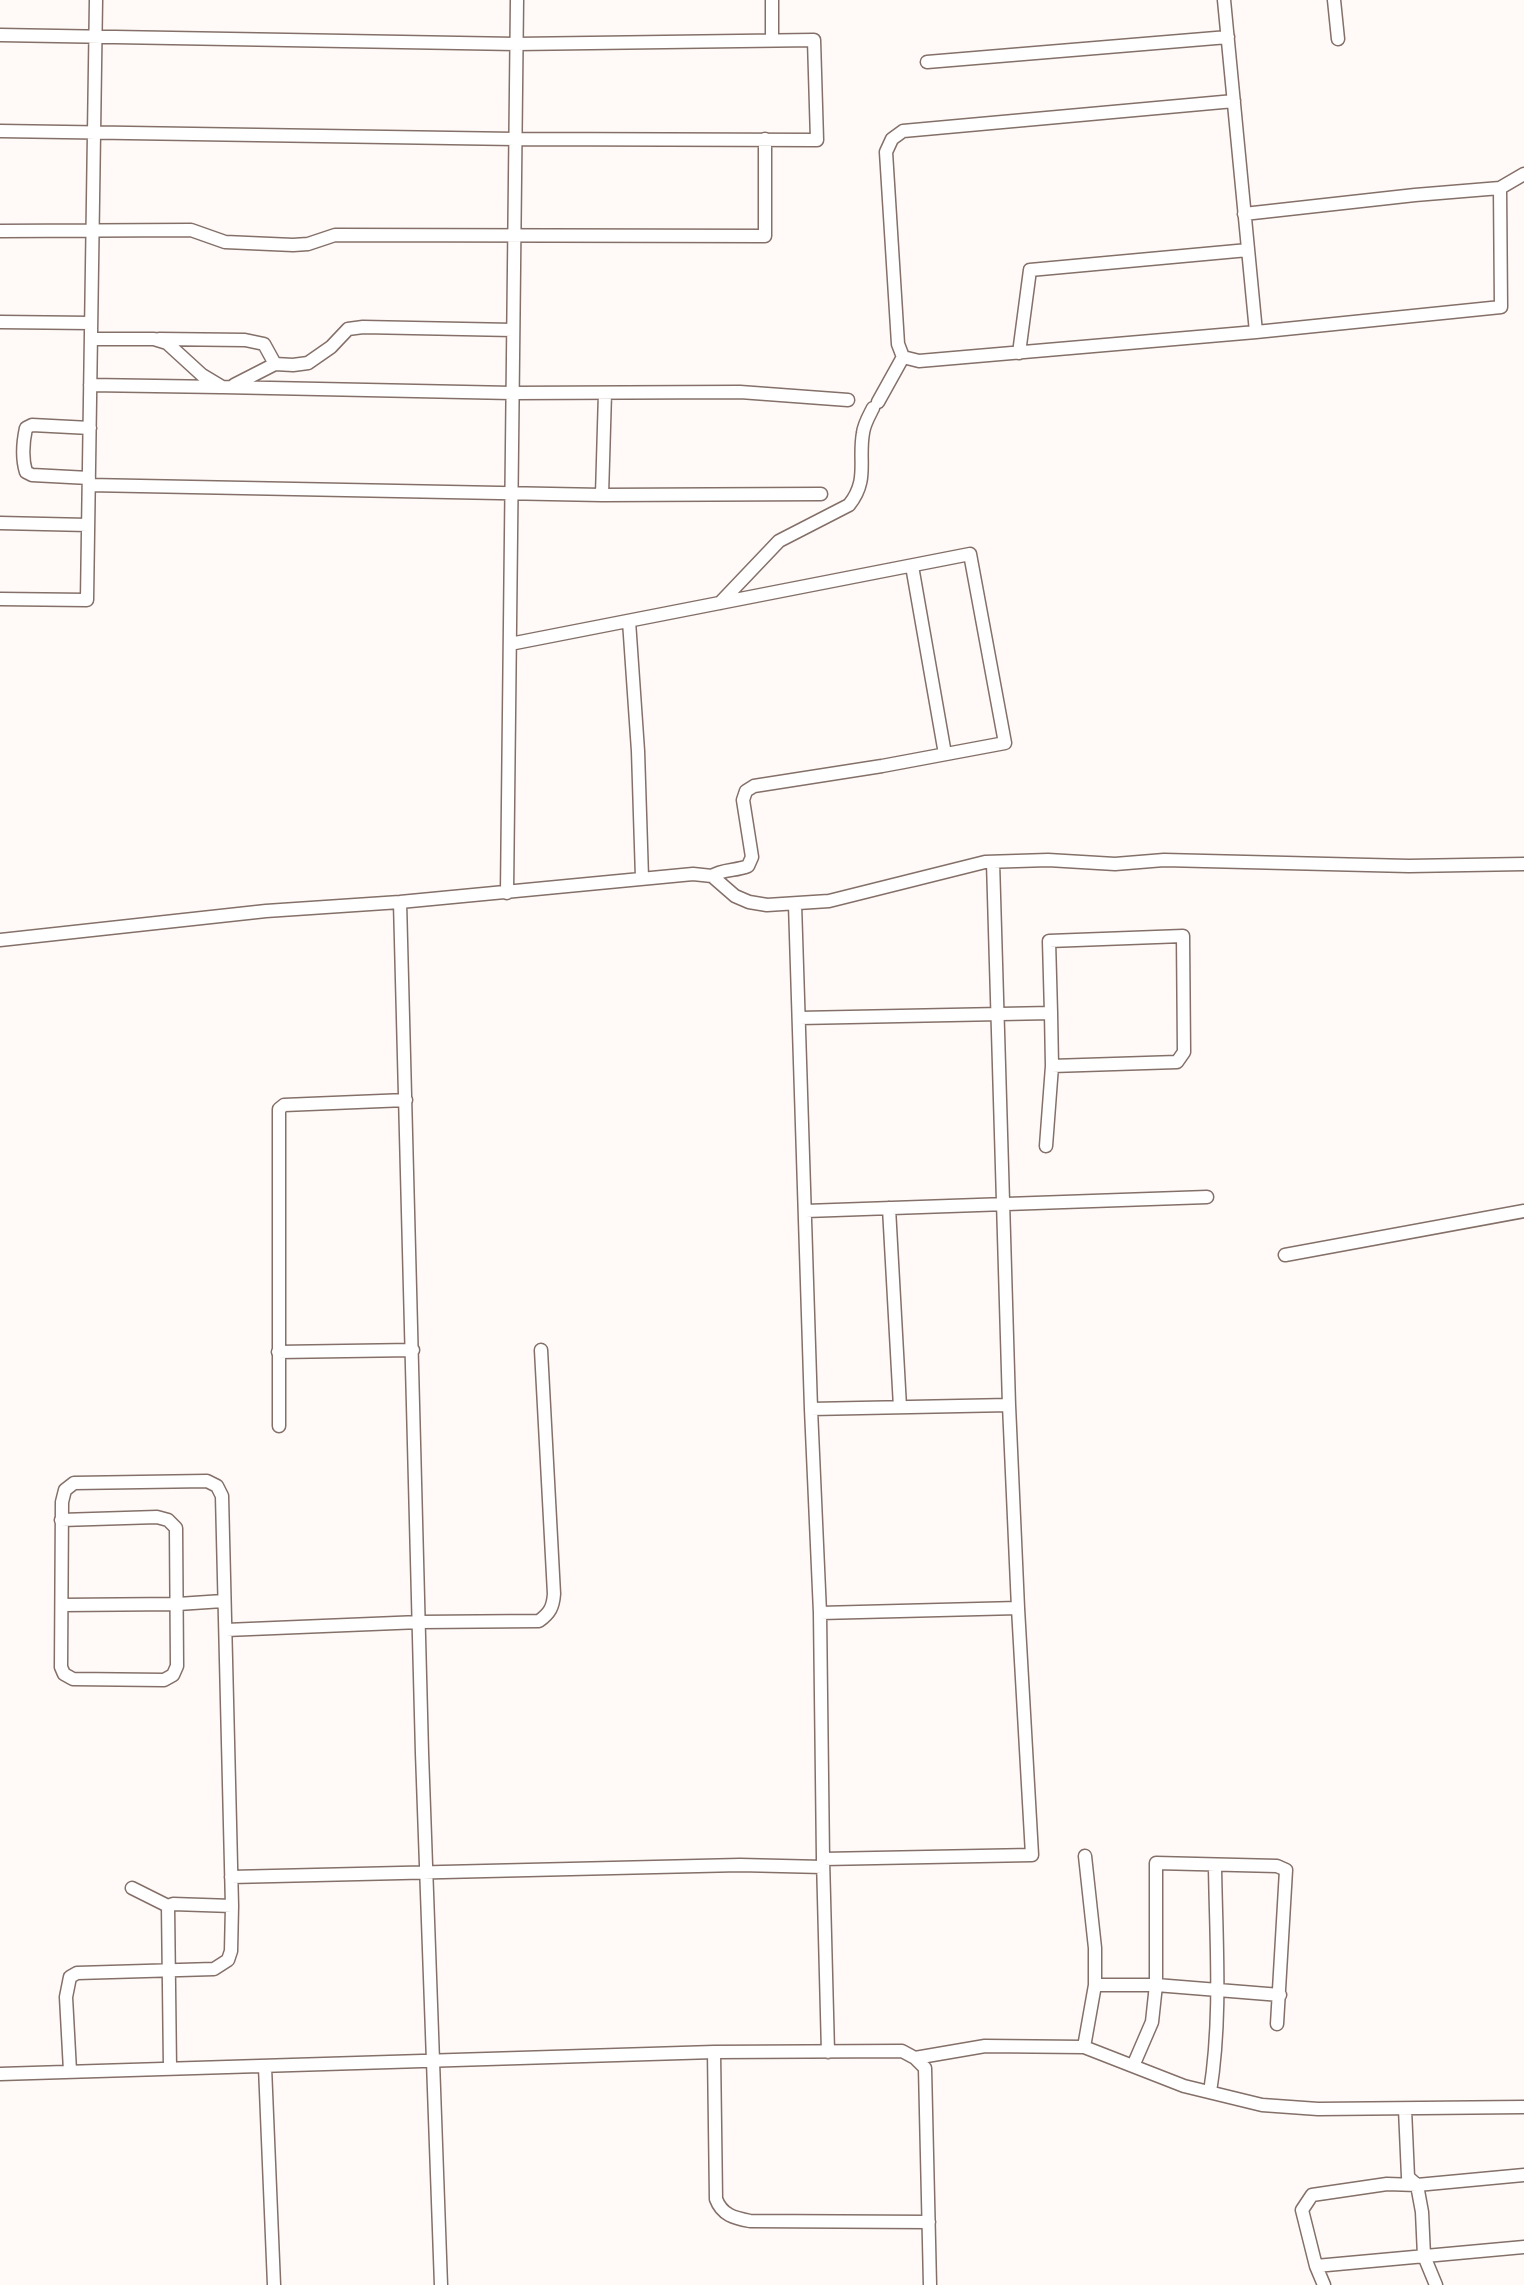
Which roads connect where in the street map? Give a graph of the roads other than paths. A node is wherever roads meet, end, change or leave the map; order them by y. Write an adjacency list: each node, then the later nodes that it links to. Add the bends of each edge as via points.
1 (96, 0): 7 (street)
2 (517, 0): 11 (street)
3 (772, 0): 10 (street)
4 (1224, 0): 8 (street)
5 (1334, 0): 9 (street)
6 (0, 35): 7 (street)
7 (96, 35): 11 (street); 15 (street)
8 (1228, 37): 12 (street); 13 (street)
9 (1338, 38)
10 (772, 40): 11 (street); 17 (street, via 814,40 817,140)
11 (516, 44): 16 (street)
12 (927, 62)
13 (1234, 101): 20 (street); 32 (street, via 903,131 892,139 886,152 898,344)
14 (0, 132): 15 (street)
15 (94, 134): 16 (street); 21 (street)
16 (515, 139): 17 (street); 23 (street)
17 (765, 139): 23 (street, via 765,236)
18 (1524, 174): 19 (street)
19 (1500, 188): 20 (street); 28 (street, via 1501,307)
20 (1244, 214): 24 (street)
21 (93, 230): 22 (street); 23 (street, via 191,230 225,242 293,245 321,241 335,235); 26 (street)
22 (0, 231)
23 (514, 234): 27 (street)
24 (1248, 250): 28 (street); 31 (street, via 1030,270)
25 (0, 322): 26 (street)
26 (91, 323): 29 (street)
27 (513, 330): 33 (street, via 355,328 348,329 331,347 308,363); 36 (street)
28 (1256, 332): 31 (street)
29 (91, 339): 30 (street); 34 (street)
30 (154, 339): 33 (street, via 245,340 264,344); 35 (street, via 167,343 202,375)
31 (1019, 353): 32 (street, via 919,361)
32 (903, 357): 48 (street, via 863,431 862,478 856,496 849,505 779,541)
33 (275, 364): 35 (street)
34 (90, 385): 35 (street); 39 (street)
35 (227, 387): 36 (street)
36 (512, 393): 37 (street); 41 (street)
37 (605, 393): 38 (street, via 740,392); 43 (street)
38 (848, 400)
39 (90, 428): 40 (street); 40 (street, via 32,425 26,428 24,437 26,472)
40 (89, 481): 41 (street); 45 (street)
41 (511, 494): 43 (street); 50 (street)
42 (820, 494): 43 (street)
43 (602, 495)
44 (0, 522): 45 (street)
45 (88, 525): 47 (street, via 87,600)
46 (912, 566): 48 (street); 51 (street); 51 (street, via 970,554 1002,724 1005,743)
47 (0, 599)
48 (720, 603): 49 (street)
49 (629, 620): 50 (street); 55 (street)
50 (510, 644): 56 (street)
51 (945, 754): 54 (street, via 754,786 746,791 743,800 752,857 748,866)
52 (993, 862): 53 (street, via 1048,860 1114,864 1164,860 1409,866); 58 (street, via 829,901); 61 (street)
53 (1524, 864)
54 (712, 876): 55 (street, via 693,874); 58 (street, via 735,896 749,902)
55 (642, 878): 56 (street)
56 (507, 893): 57 (street)
57 (400, 902): 59 (street, via 248,913); 64 (street)
58 (795, 904): 62 (street)
59 (0, 940)
60 (1052, 1013): 61 (street); 63 (street); 63 (street, via 1049,941 1183,936 1184,1052 1177,1062)
61 (998, 1014): 62 (street); 67 (street)
62 (799, 1018): 69 (street)
63 (1052, 1066): 65 (street)
64 (406, 1100): 72 (street); 74 (street, via 284,1105 279,1109)
65 (1046, 1146)
66 (1207, 1197): 67 (street)
67 (1003, 1205): 68 (street); 75 (street)
68 (889, 1208): 69 (street); 76 (street)
69 (806, 1211): 77 (street)
70 (1524, 1211): 71 (street)
71 (1285, 1255)
72 (413, 1350): 74 (street); 85 (street)
73 (542, 1350): 85 (street, via 554,1594 552,1607 539,1621)
74 (278, 1352): 78 (street)
75 (1009, 1405): 76 (street); 83 (street)
76 (900, 1407): 77 (street)
77 (810, 1409): 84 (street)
78 (279, 1426)
79 (61, 1520): 80 (street, via 65,1490 74,1483 207,1481 217,1486 222,1496); 81 (street, via 157,1517 168,1520 176,1528); 82 (street)
80 (224, 1601): 81 (street); 86 (street)
81 (178, 1604): 82 (street); 82 (street, via 177,1666 173,1675 164,1680 73,1679 64,1674 61,1666)
82 (62, 1606)
83 (1018, 1608): 84 (street); 88 (street, via 1032,1855)
84 (820, 1613): 88 (street)
85 (420, 1622): 86 (street); 90 (street)
86 (226, 1630): 91 (street)
87 (1085, 1856): 96 (street, via 1095,1948)
88 (823, 1863): 90 (street); 103 (street)
89 (1215, 1866): 97 (street, via 1156,1863); 98 (street); 99 (street, via 1277,1866 1286,1870)
90 (426, 1874): 91 (street); 105 (street)
91 (231, 1877): 94 (street)
92 (132, 1888): 93 (street)
93 (168, 1906): 94 (street); 95 (street)
94 (232, 1906): 95 (street, via 228,1960 214,1969)
95 (168, 1971): 108 (street); 109 (street, via 77,1973 70,1977 66,1996)
96 (1095, 1985): 97 (street); 101 (street)
97 (1156, 1985): 98 (street); 106 (street, via 1152,2022)
98 (1218, 1989): 99 (street); 111 (street, via 1215,2060)
99 (1280, 1994): 100 (street)
100 (1277, 2024)
101 (1084, 2047): 104 (street, via 985,2046); 106 (street)
102 (714, 2052): 103 (street); 105 (street); 116 (street, via 716,2199 720,2210 734,2218 750,2221)
103 (828, 2052): 104 (street, via 902,2050)
104 (915, 2058): 116 (street, via 925,2068)
105 (434, 2060): 107 (street); 121 (street)
106 (1133, 2066): 111 (street, via 1184,2086)
107 (265, 2067): 108 (street); 120 (street)
108 (170, 2068): 109 (street)
109 (70, 2071): 110 (street)
110 (0, 2074)
111 (1210, 2092): 113 (street, via 1262,2105)
112 (1524, 2107): 113 (street)
113 (1405, 2109): 115 (street, via 1408,2177)
114 (1524, 2175): 115 (street)
115 (1417, 2184): 118 (street); 119 (street, via 1386,2184 1312,2195 1302,2210)
116 (929, 2222): 122 (street)
117 (1524, 2247): 118 (street)
118 (1424, 2256): 119 (street); 124 (street)
119 (1316, 2266): 123 (street)
120 (274, 2285)
121 (441, 2285)
122 (930, 2285)
123 (1324, 2285)
124 (1436, 2285)

